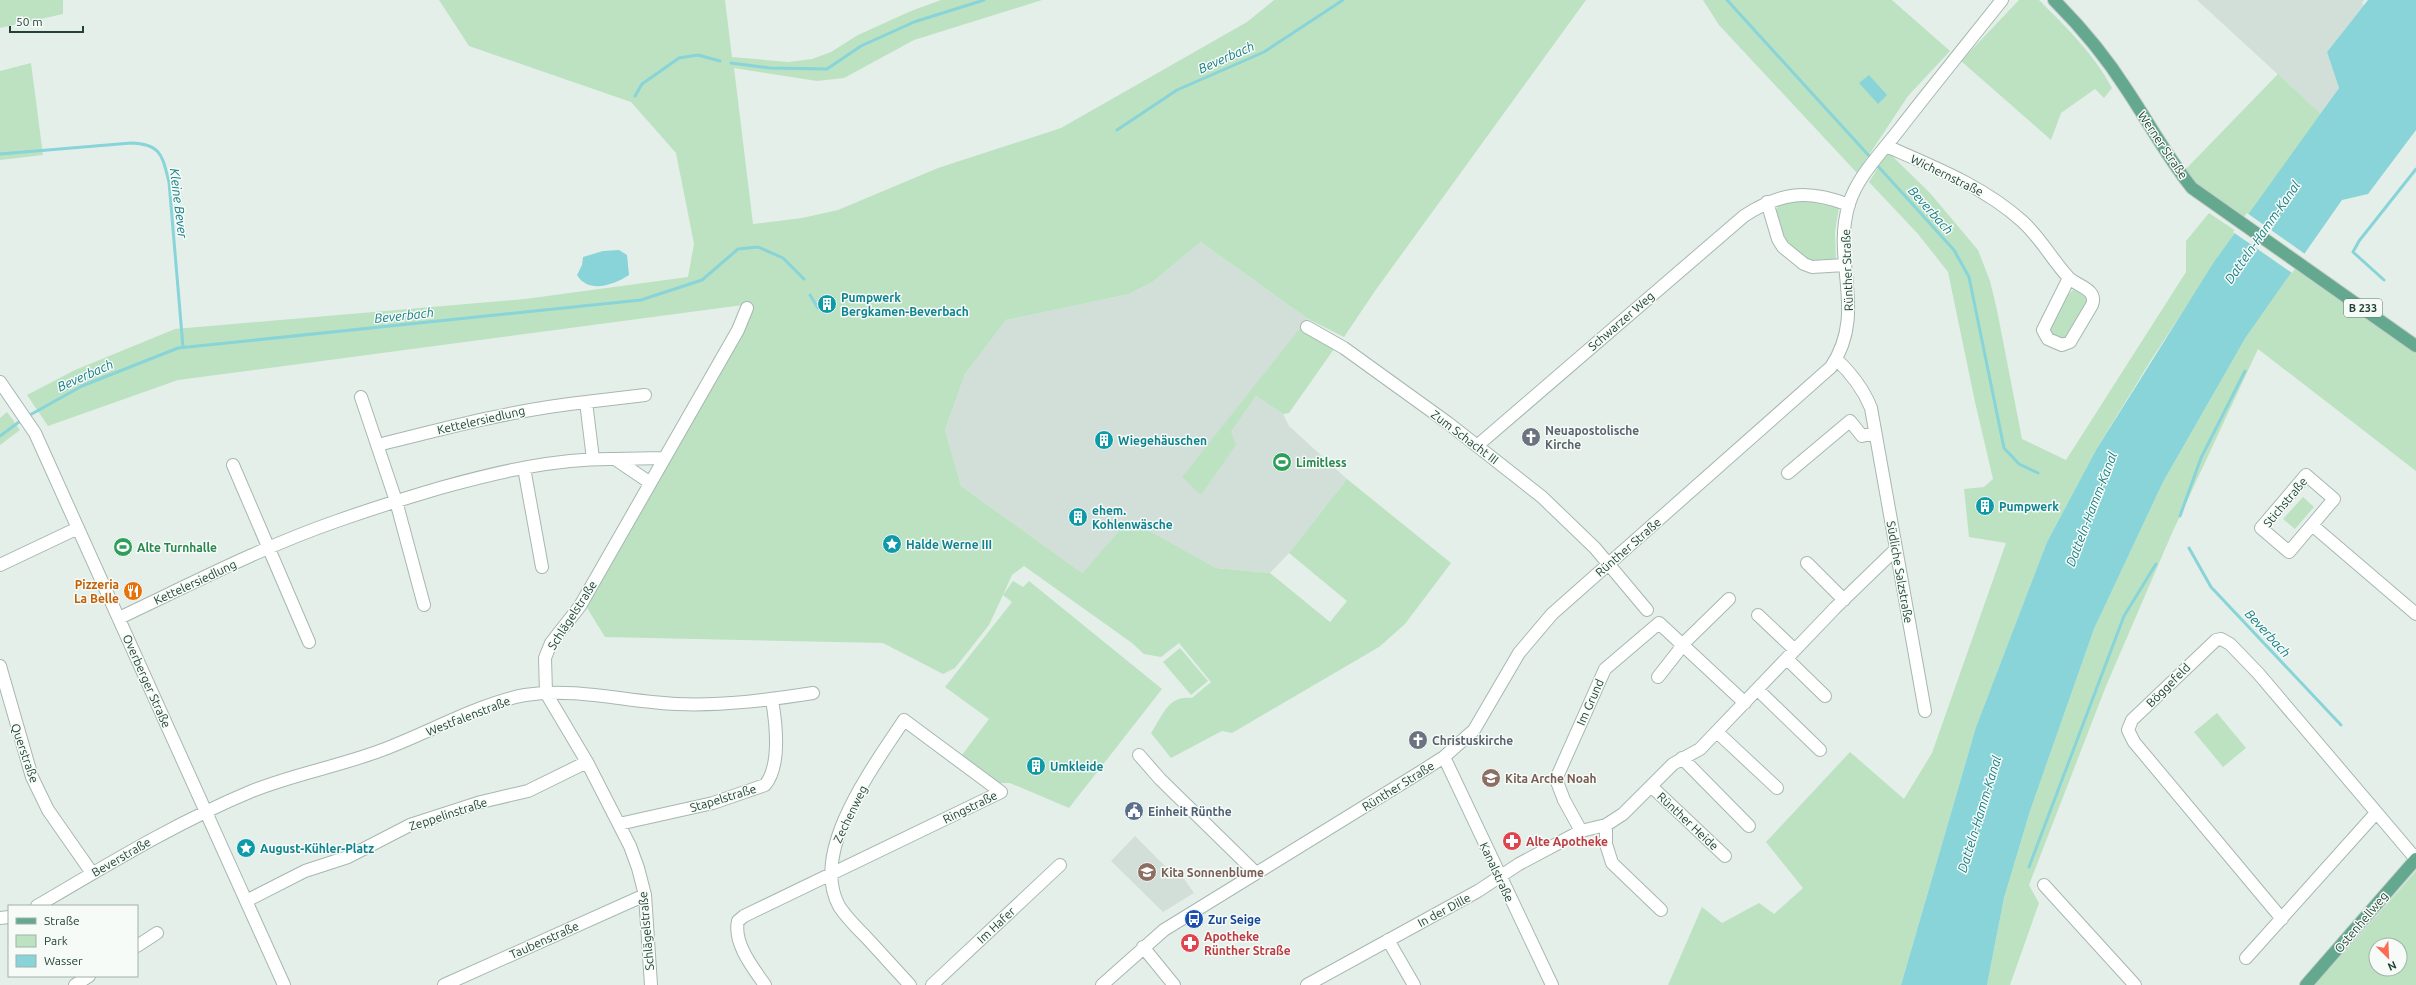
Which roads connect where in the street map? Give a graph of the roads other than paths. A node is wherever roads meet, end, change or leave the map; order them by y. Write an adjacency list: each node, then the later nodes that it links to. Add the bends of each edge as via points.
1 (2002, 0): 3 (street, Rünther Straße)
2 (2054, 0): 10 (main road, Werner Straße / B 233, via 2110,66 2176,168 2192,188)
3 (1886, 146): 5 (street, Rünther Straße, via 1858,185); 7 (street, Wichernstraße, via 1968,182 1997,201 2039,237)
4 (1767, 202): 5 (street, Schwarzer Weg, via 1795,194 1810,194); 6 (street, via 1778,239 1783,247 1804,264 1812,267); 18 (street, Schwarzer Weg, via 1744,216)
5 (1849, 205): 6 (street, Rünther Straße, via 1845,222)
6 (1845, 265): 11 (street, Rünther Straße, via 1850,311 1846,332)
7 (2069, 278): 7 (street, Wichernstraße, via 2089,291 2094,301 2070,342 2062,345 2048,339 2043,330)
8 (747, 308): 19 (street, Schlägelstraße, via 738,330)
9 (1307, 327): 18 (street, Zum Schacht III, via 1344,348)
10 (2416, 346)
11 (1836, 359): 16 (street, Südliche Salzstraße, via 1852,373 1862,387 1871,408); 32 (street, Rünther Straße, via 1806,391)
12 (0, 382): 28 (street, Overberger Straße, via 31,426)
13 (645, 395): 15 (street, Kettelersiedlung)
14 (362, 397): 17 (street)
15 (586, 402): 17 (street, Kettelersiedlung, via 493,415); 20 (street)
16 (1875, 433): 24 (street, via 1862,436 1850,421); 30 (street, Südliche Salzstraße)
17 (378, 445): 26 (street)
18 (1478, 445): 32 (street, Zum Schacht III, via 1542,497)
19 (664, 458): 21 (street, Kettelersiedlung); 25 (street, Schlägelstraße)
20 (593, 459): 21 (street, Kettelersiedlung); 23 (street, Kettelersiedlung)
21 (615, 459): 25 (street)
22 (233, 465): 29 (street)
23 (524, 468): 26 (street, Kettelersiedlung); 34 (street)
24 (1788, 473)
25 (649, 482): 48 (street, Schlägelstraße, via 580,606 551,643 545,658)
26 (396, 501): 29 (street, Kettelersiedlung); 37 (street)
27 (2312, 525): 27 (street, Stichstraße, via 2334,499 2306,475 2261,528 2289,552); 39 (street)
28 (78, 528): 33 (street); 41 (street, Overberger Straße)
29 (270, 547): 41 (street, Kettelersiedlung); 42 (street)
30 (1896, 549): 36 (street, Rünther Heide); 53 (street, Südliche Salzstraße)
31 (1807, 563): 36 (street)
32 (1608, 564): 38 (street); 58 (street, Rünther Straße, via 1533,634 1518,652 1474,730)
33 (0, 565)
34 (542, 567)
35 (1730, 599): 43 (street)
36 (1844, 600): 44 (street, Rünther Heide)
37 (424, 605)
38 (1647, 610)
39 (2416, 614)
40 (1758, 615): 44 (street)
41 (119, 618): 63 (street, Overberger Straße)
42 (308, 642)
43 (1683, 648): 46 (street); 52 (street, Im Grund); 68 (street, Im Grund, via 1659,623 1605,669 1556,779)
44 (1791, 654): 47 (street, Rünther Heide); 50 (street)
45 (0, 666): 72 (street, Querstraße, via 32,777 48,810)
46 (1658, 677)
47 (1758, 690): 52 (street, Rünther Heide); 56 (street)
48 (546, 693): 51 (street, Westfalenstraße, via 582,694 677,704); 60 (street, Schlägelstraße); 63 (street, Westfalenstraße, via 504,701 382,751 280,780)
49 (813, 693): 51 (street, Westfalenstraße)
50 (1825, 696)
51 (772, 700): 65 (street, Stapelstraße, via 776,741 772,772 765,785 713,803)
52 (1745, 704): 55 (street, Rünther Heide)
53 (1925, 711)
54 (904, 720): 74 (street, Zechenweg, via 864,784 847,817 834,847); 74 (street, Ringstraße, via 1001,792)
55 (1717, 732): 59 (street, Rünther Heide, via 1700,749); 62 (street)
56 (1820, 750)
57 (1139, 754): 73 (street, via 1160,779)
58 (1444, 757): 73 (street, Rünther Straße); 75 (street, Kanalstraße)
59 (1682, 758): 61 (street, Rünther Heide); 67 (street)
60 (587, 762): 65 (street, Schlägelstraße); 78 (street, Zeppelinstraße, via 528,791 481,802 410,824 348,857 305,871)
61 (1652, 787): 66 (street, Rünther Heide, via 1624,814); 69 (street, Rünther Heide)
62 (1777, 788)
63 (206, 812): 72 (street, Beverstraße, via 148,840); 78 (street, Overberger Straße)
64 (2376, 813): 70 (street, Böggefeld); 81 (street); 81 (street, Böggefeld, via 2258,673 2230,644 2221,639 2210,644 2132,720 2128,730 2134,742)
65 (619, 824): 77 (street, Schlägelstraße, via 638,868)
66 (1606, 825): 68 (street, Rünther Heide); 80 (street, via 1606,844 1612,863)
67 (1749, 826)
68 (1581, 831): 75 (street, Rünther Heide, via 1519,864)
69 (1725, 856)
70 (2416, 859): 101 (main road, Ostenhellweg)
71 (1060, 865): 94 (street, Im Hafer)
72 (92, 873): 79 (street, Beverstraße)
73 (1256, 873): 85 (street, Rünther Straße, via 1164,930)
74 (830, 875): 92 (street, via 738,921 736,928 741,944); 93 (street, Zechenweg, via 844,913)
75 (1500, 879): 83 (street, In der Dille); 99 (street, Kanalstraße)
76 (2044, 885): 100 (street)
77 (645, 895): 90 (street, Taubenstraße); 91 (street, Schlägelstraße)
78 (246, 901): 89 (street, Overberger Straße)
79 (39, 905)
80 (1661, 910)
81 (2282, 919): 86 (street)
82 (157, 933): 84 (street)
83 (1388, 940): 97 (street, In der Dille); 98 (street)
84 (138, 945)
85 (1143, 947): 95 (street, Rünther Straße); 96 (street)
86 (2246, 958)
87 (87, 977): 88 (street)
88 (75, 985)
89 (284, 985)
90 (444, 985)
91 (651, 985)
92 (765, 985)
93 (910, 985)
94 (932, 985)
95 (1102, 985)
96 (1174, 985)
97 (1307, 985)
98 (1414, 985)
99 (1552, 985)
100 (2135, 985)
101 (2306, 985)

